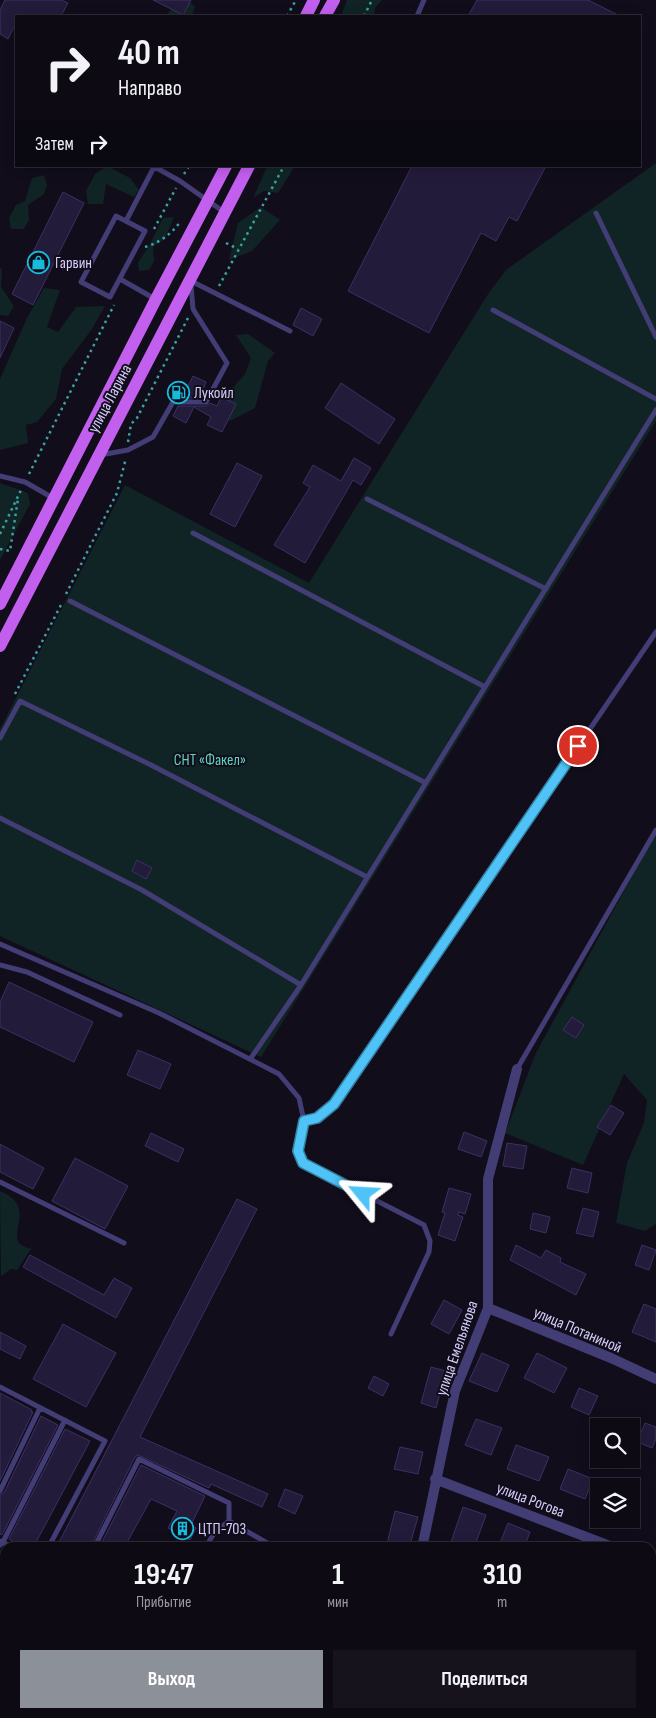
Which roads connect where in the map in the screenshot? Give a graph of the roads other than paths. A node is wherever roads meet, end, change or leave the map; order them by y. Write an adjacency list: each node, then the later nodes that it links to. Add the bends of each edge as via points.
1 (314, 0): 4 (main road)
2 (334, 0): 5 (main road)
3 (424, 0): 6 (lane)
4 (306, 15)
5 (326, 15)
6 (417, 15)
7 (153, 167): 14 (lane)
8 (156, 167): 11 (lane)
9 (225, 167): 11 (main road, улица Ларина)
10 (248, 167): 12 (main road, улица Ларина)
11 (208, 201): 12 (lane); 17 (main road, улица Ларина)
12 (225, 212): 16 (main road, улица Ларина)
13 (596, 213): 20 (lane)
14 (126, 221): 15 (lane, via 145,231); 15 (lane, via 116,216 81,282 110,297)
15 (123, 280): 17 (lane)
16 (190, 281): 19 (lane); 23 (main road, улица Ларина); 23 (lane, via 193,309 227,363 206,402 173,402 153,437 128,450)
17 (156, 299): 25 (main road, улица Ларина)
18 (493, 310): 21 (lane)
19 (290, 331)
20 (656, 337)
21 (656, 399)
22 (656, 410): 28 (lane)
23 (98, 455): 32 (main road, улица Ларина)
24 (0, 476): 25 (lane, via 25,482)
25 (54, 498): 30 (main road, улица Ларина)
26 (367, 499): 28 (lane)
27 (193, 533): 33 (lane)
28 (546, 589): 33 (lane)
29 (70, 601): 35 (lane)
30 (0, 604)
31 (656, 632): 45 (lane, via 334,1104 317,1118)
32 (0, 646)
33 (485, 687): 35 (lane)
34 (0, 738): 38 (lane, via 20,701)
35 (426, 783): 38 (lane)
36 (0, 818): 41 (lane, via 142,890)
37 (656, 830): 44 (lane)
38 (367, 877): 41 (lane)
39 (0, 944): 43 (lane, via 159,1013)
40 (0, 965): 42 (lane, via 27,972)
41 (301, 985): 43 (lane)
42 (120, 1015)
43 (251, 1058): 45 (lane, via 279,1074 299,1098)
44 (517, 1069): 48 (street, улица Емельянова, via 488,1179)
45 (304, 1121): 49 (lane, via 298,1151 303,1163 424,1225 430,1240 429,1252)
46 (0, 1182): 47 (lane)
47 (124, 1243)
48 (488, 1308): 50 (street, улица Потаниной); 54 (street, улица Емельянова, via 455,1391)
49 (391, 1334)
50 (656, 1379)
51 (0, 1388): 52 (lane)
52 (40, 1408): 53 (lane); 55 (lane)
53 (64, 1420): 57 (lane); 58 (lane, via 105,1441)
54 (436, 1479): 62 (street, улица Емельянова); 63 (street, улица Рогова)
55 (0, 1491)
56 (229, 1521): 59 (lane, via 230,1502 139,1459); 60 (lane, via 214,1532); 61 (lane)
57 (2, 1542)
58 (51, 1542)
59 (97, 1542)
60 (208, 1542)
61 (266, 1542)
62 (423, 1542)
63 (599, 1542)

